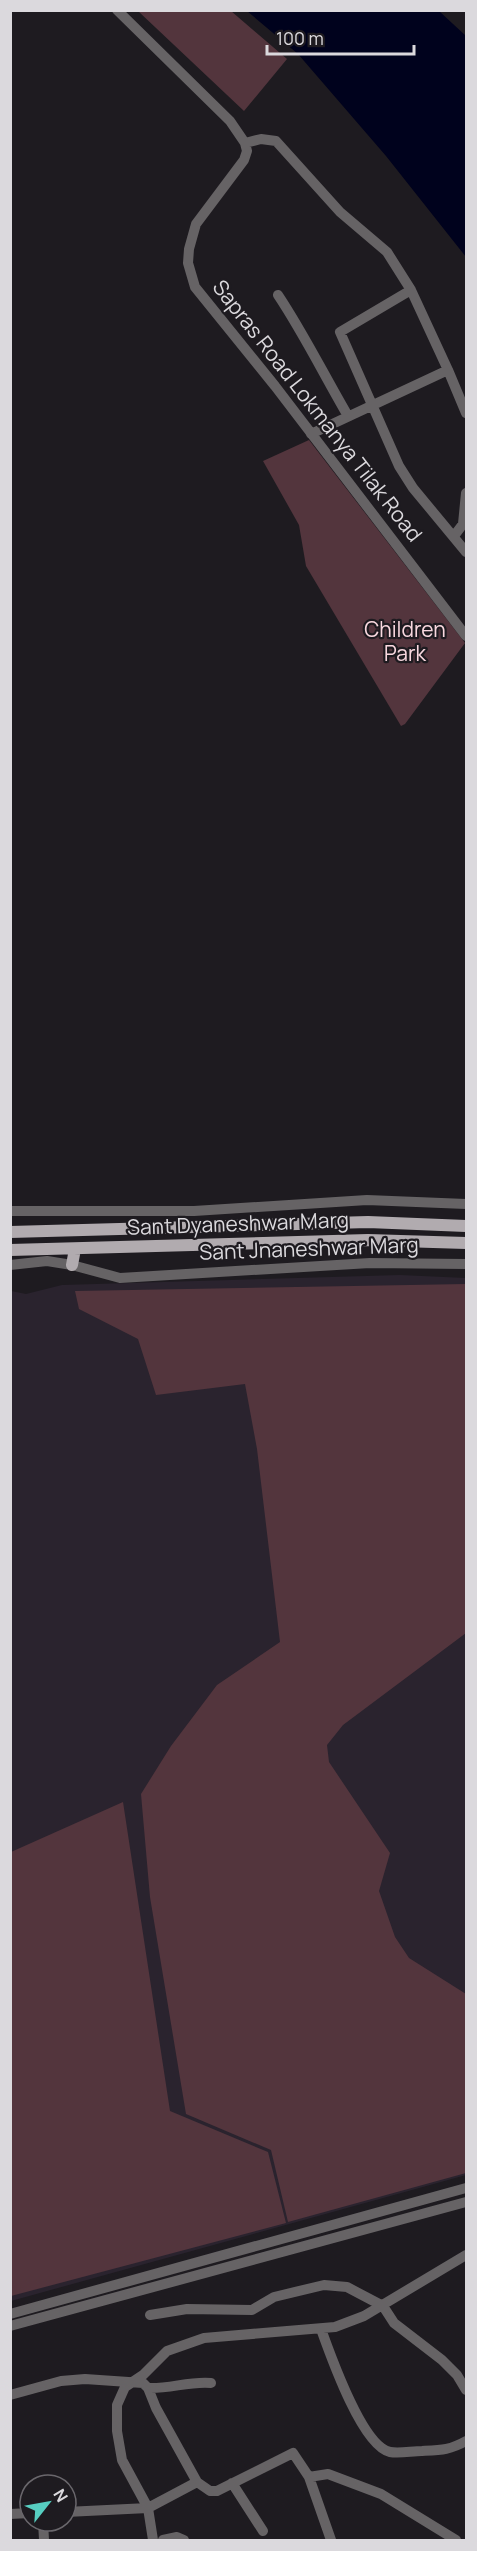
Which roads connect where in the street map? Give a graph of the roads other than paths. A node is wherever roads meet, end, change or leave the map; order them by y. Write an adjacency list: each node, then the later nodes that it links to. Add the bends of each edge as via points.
1 (117, 10): 2 (street, via 230,121)
2 (245, 143): 3 (street, via 268,138 283,147 339,212 381,245); 9 (street, Sapras Road Lokmanya Tilak Road, via 244,160 196,224 189,249 190,274 202,299)
3 (411, 291): 5 (street); 6 (street, via 340,332)
4 (278, 295): 8 (street, via 308,340)
5 (448, 370): 6 (street); 7 (street)
6 (372, 404): 8 (street); 11 (street, via 406,477)
7 (466, 413)
8 (348, 416): 9 (street)
9 (311, 434): 13 (street, Sapras Road Lokmanya Tilak Road)
10 (466, 494): 11 (street, via 462,524)
11 (454, 536): 12 (street)
12 (466, 552)
13 (466, 636)
14 (466, 1204): 15 (street, Sant Jnaneshwar Marg, via 367,1200 194,1211)
15 (10, 1211)
16 (466, 1226): 17 (main road, Sant Dyaneshwar Marg, via 368,1222)
17 (10, 1232)
18 (466, 1243): 19 (main road, Sant Dyaneshwar Marg, via 368,1240)
19 (75, 1249): 20 (main road, Sant Dyaneshwar Marg); 23 (main road)
20 (10, 1250)
21 (466, 1264): 23 (street, Sant Jnaneshwar Marg, via 370,1263 120,1278)
22 (10, 1265): 23 (street, Sant Jnaneshwar Marg, via 47,1261)
23 (72, 1265)
24 (466, 2188): 28 (street)
25 (466, 2202): 30 (street)
26 (466, 2255): 27 (street)
27 (383, 2306): 29 (street, via 347,2287 324,2285 274,2297 252,2310 187,2309); 31 (street, via 354,2320); 35 (street, via 394,2323 457,2375)
28 (10, 2314)
29 (150, 2315)
30 (10, 2326)
31 (321, 2329): 32 (street, via 204,2338 167,2351); 37 (street, via 349,2399 380,2447 389,2452 451,2450)
32 (132, 2381): 34 (street); 36 (street, via 61,2381); 41 (street, via 119,2398 117,2431 122,2460)
33 (211, 2383): 34 (street)
34 (148, 2388): 39 (street)
35 (466, 2390)
36 (10, 2395)
37 (466, 2441)
38 (309, 2477): 40 (street, via 293,2453); 47 (street); 48 (street, via 328,2474 381,2494)
39 (197, 2482): 40 (street, via 210,2492); 41 (street)
40 (232, 2483): 43 (street)
41 (148, 2508): 42 (street); 44 (street)
42 (78, 2511)
43 (263, 2531)
44 (153, 2541)
45 (163, 2541): 46 (street, via 177,2537)
46 (184, 2541)
47 (331, 2541)
48 (456, 2541)

